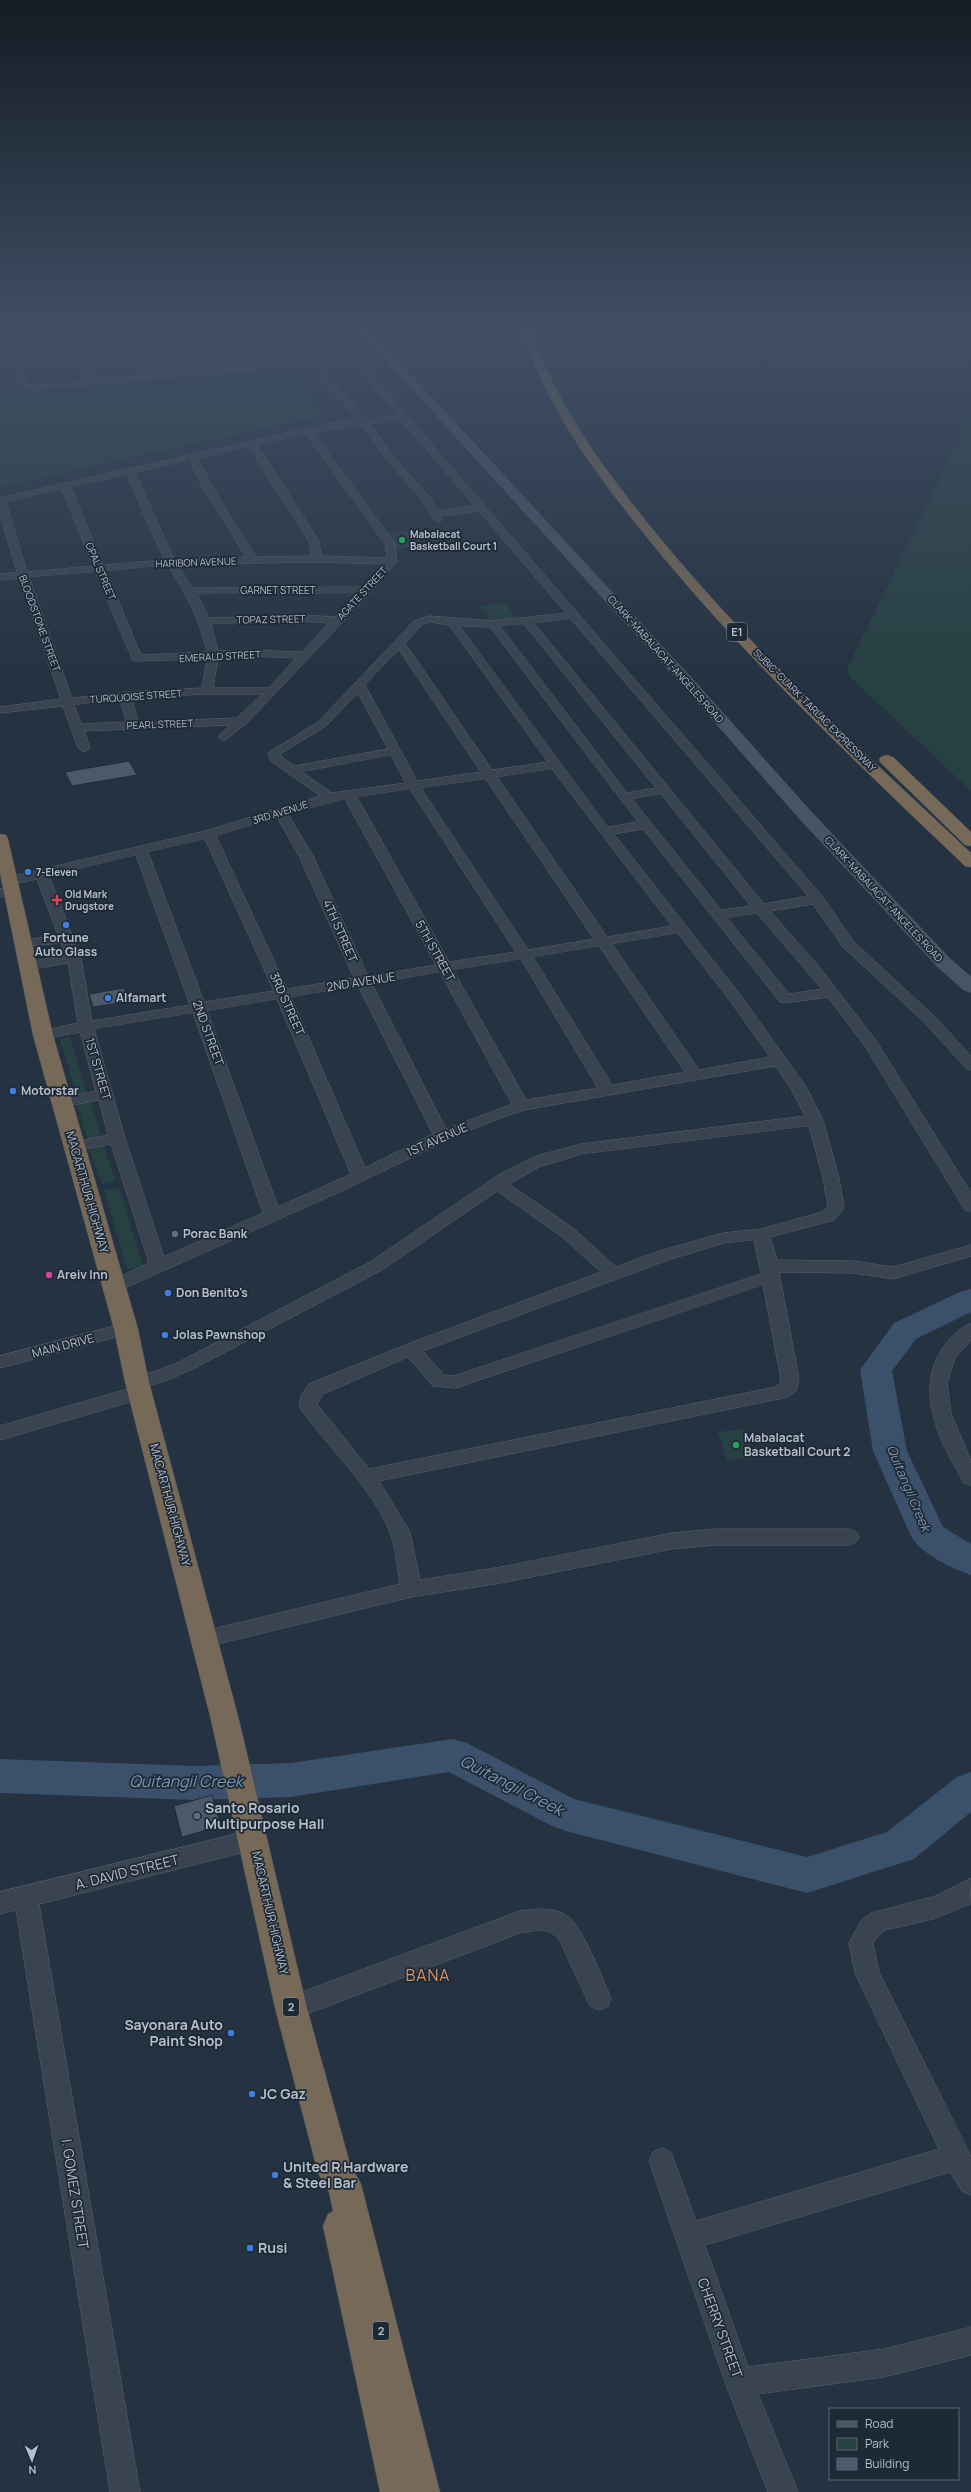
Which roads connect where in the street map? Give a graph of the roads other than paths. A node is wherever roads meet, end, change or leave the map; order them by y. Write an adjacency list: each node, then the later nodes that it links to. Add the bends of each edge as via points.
1 (246, 445): 9 (street)
2 (253, 445): 13 (street, via 314,541)
3 (318, 445): 15 (street, AGATE STREET, via 390,544)
4 (381, 445): 12 (street, via 437,516)
5 (428, 445): 12 (street)
6 (470, 445): 76 (main road, CLARK-MABALACAT-ANGELES ROAD, via 691,686 806,816 944,963)
7 (584, 445): 61 (highway, SUBIC-CLARK-TARLAC EXPRESSWAY / E1, via 654,540 767,662)
8 (602, 445): 23 (highway, E1, via 633,493 669,538)
9 (192, 456): 10 (street); 14 (street, via 208,488)
10 (129, 471): 11 (street); 16 (street)
11 (65, 485): 17 (street, OPAL STREET); 18 (street, BLOODSTONE STREET, via 1,502)
12 (482, 508): 22 (street, via 572,611)
13 (316, 559): 14 (street, HARIBON AVENUE); 15 (street, HARIBON AVENUE)
14 (252, 560): 16 (street, HARIBON AVENUE)
15 (392, 561): 20 (street, AGATE STREET)
16 (170, 562): 17 (street, HARIBON AVENUE); 21 (street)
17 (100, 568): 18 (street, HARIBON AVENUE); 32 (street, OPAL STREET)
18 (23, 575): 19 (street, HARIBON AVENUE); 37 (street, BLOODSTONE STREET)
19 (0, 577)
20 (367, 590): 21 (street, GARNET STREET); 24 (street, AGATE STREET)
21 (190, 591): 25 (street)
22 (572, 616): 26 (street); 64 (street)
23 (742, 618)
24 (337, 620): 25 (street, TOPAZ STREET, via 303,618); 31 (street, AGATE STREET)
25 (205, 621): 30 (street)
26 (527, 621): 28 (street); 50 (street)
27 (452, 622): 28 (street); 29 (street, via 425,620 418,623); 46 (street)
28 (493, 624): 53 (street)
29 (400, 644): 33 (street); 48 (street)
30 (213, 655): 31 (street, EMERALD STREET); 32 (street, EMERALD STREET, via 142,660); 34 (street)
31 (306, 655): 35 (street, AGATE STREET)
32 (136, 657)
33 (360, 686): 45 (street); 47 (street, via 322,724 274,753 275,758)
34 (207, 691): 35 (street, TURQUOISE STREET); 36 (street, TURQUOISE STREET)
35 (272, 691): 39 (street, AGATE STREET)
36 (125, 694): 37 (street, TURQUOISE STREET); 40 (street)
37 (69, 702): 38 (street, TURQUOISE STREET); 41 (street, BLOODSTONE STREET)
38 (0, 710)
39 (243, 721): 40 (street, PEARL STREET); 42 (street, AGATE STREET)
40 (133, 725): 41 (street, PEARL STREET)
41 (76, 728): 43 (street, BLOODSTONE STREET)
42 (224, 737)
43 (84, 748)
44 (875, 749): 59 (highway, SUBIC-CLARK-TARLAC EXPRESSWAY)
45 (396, 751): 47 (street); 49 (street)
46 (555, 765): 48 (street, 3RD AVENUE); 56 (street)
47 (291, 770): 52 (street)
48 (490, 774): 49 (street, 3RD AVENUE); 69 (street)
49 (413, 785): 51 (street, 3RD AVENUE); 71 (street)
50 (666, 790): 53 (street); 65 (street)
51 (349, 794): 52 (street, 3RD AVENUE); 74 (street, 5TH STREET)
52 (330, 797): 54 (street, 3RD AVENUE)
53 (624, 797): 55 (street)
54 (280, 812): 57 (street, 3RD AVENUE); 75 (street, 4TH STREET, via 306,856)
55 (646, 825): 56 (street); 66 (street)
56 (606, 831): 67 (street)
57 (209, 834): 60 (street, 3RD AVENUE); 78 (street, 3RD STREET)
58 (0, 839): 63 (highway, MACARTHUR HIGHWAY / 2)
59 (971, 841)
60 (141, 851): 62 (street, 3RD AVENUE); 79 (street, 2ND STREET)
61 (971, 862)
62 (41, 873): 63 (street, 3RD AVENUE); 68 (street, 1ST STREET)
63 (8, 888): 70 (highway, MACARTHUR HIGHWAY / 2)
64 (817, 899): 65 (street); 83 (street, via 848,944 929,1020)
65 (760, 908): 66 (street); 77 (street)
66 (718, 915): 77 (street, via 785,999)
67 (680, 929): 69 (street, 2ND AVENUE); 82 (street)
68 (66, 938): 70 (street); 72 (street, 1ST STREET)
69 (602, 943): 71 (street, 2ND AVENUE); 84 (street)
70 (24, 944): 73 (highway, MACARTHUR HIGHWAY / 2)
71 (525, 955): 74 (street, 2ND AVENUE); 85 (street)
72 (74, 958): 73 (street); 80 (street, 1ST STREET)
73 (28, 966): 81 (highway, MACARTHUR HIGHWAY / 2)
74 (444, 969): 75 (street, 2ND AVENUE); 88 (street, 5TH STREET)
75 (363, 981): 78 (street, 2ND AVENUE); 90 (street, 4TH STREET)
76 (971, 986)
77 (831, 992): 95 (street, via 872,1045)
78 (283, 995): 79 (street, 2ND AVENUE); 93 (street, 3RD STREET)
79 (199, 1008): 80 (street, 2ND AVENUE); 96 (street, 2ND STREET)
80 (86, 1026): 81 (street, 2ND AVENUE); 86 (street, 1ST STREET)
81 (43, 1035): 87 (highway, MACARTHUR HIGHWAY / 2)
82 (781, 1060): 84 (street, 1ST AVENUE); 89 (street)
83 (971, 1065)
84 (695, 1076): 85 (street, 1ST AVENUE)
85 (608, 1091): 88 (street, 1ST AVENUE)
86 (105, 1094): 87 (street); 91 (street, 1ST STREET)
87 (62, 1102): 92 (highway, MACARTHUR HIGHWAY / 2)
88 (522, 1106): 90 (street, 1ST AVENUE)
89 (815, 1120): 94 (street, via 550,1155 525,1165); 97 (street, via 831,1178 836,1208 828,1216)
90 (442, 1136): 93 (street, 1ST AVENUE)
91 (117, 1138): 92 (street); 99 (street, 1ST STREET)
92 (75, 1146): 102 (highway, MACARTHUR HIGHWAY / 2)
93 (360, 1176): 96 (street, 1ST AVENUE)
94 (498, 1184): 101 (street, via 567,1232); 107 (street, via 376,1266 187,1365)
95 (971, 1206)
96 (272, 1215): 99 (street, 1ST AVENUE)
97 (761, 1234): 100 (street); 101 (street, via 723,1238)
98 (971, 1250): 100 (street, via 893,1273 854,1267)
99 (158, 1265): 102 (street, 1ST AVENUE)
100 (770, 1271): 105 (street, via 690,1302 455,1382 439,1381); 109 (street, via 790,1379 789,1386 782,1392)
101 (614, 1274): 105 (street)
102 (114, 1286): 103 (highway, MACARTHUR HIGHWAY / 2)
103 (126, 1329): 106 (street, MAIN DRIVE); 107 (highway, MACARTHUR HIGHWAY / 2)
104 (971, 1330): 110 (street, via 958,1339 937,1379 938,1405)
105 (411, 1349): 109 (street, via 316,1389 310,1396 308,1405)
106 (0, 1362)
107 (138, 1387): 108 (street); 113 (highway, MACARTHUR HIGHWAY / 2)
108 (0, 1433)
109 (366, 1477): 112 (street, via 398,1527)
110 (971, 1478)
111 (848, 1538): 112 (street, via 716,1537 672,1541 524,1571)
112 (411, 1589): 113 (street)
113 (205, 1640): 114 (highway, MACARTHUR HIGHWAY / 2)
114 (253, 1840): 116 (street, A. DAVID STREET); 119 (highway, MACARTHUR HIGHWAY / 2)
115 (971, 1890): 120 (street, via 962,1897 933,1908 879,1921 869,1929 861,1943 867,1973)
116 (26, 1897): 117 (street, A. DAVID STREET); 127 (street, I. GOMEZ STREET)
117 (0, 1904)
118 (599, 1998): 119 (street, via 568,1934 562,1924 555,1920 520,1922)
119 (291, 2008): 122 (highway, MACARTHUR HIGHWAY / 2)
120 (956, 2157): 123 (street); 124 (street)
121 (662, 2161): 124 (street, CHERRY STREET)
122 (335, 2173): 128 (highway, MACARTHUR HIGHWAY / 2, via 331,2188); 129 (highway, MACARTHUR HIGHWAY / 2, via 344,2184)
123 (971, 2182)
124 (688, 2237): 126 (street, CHERRY STREET)
125 (971, 2340): 126 (street, via 884,2363)
126 (739, 2382): 130 (street, CHERRY STREET)
127 (125, 2492)
128 (399, 2492)
129 (421, 2492)
130 (783, 2492)

